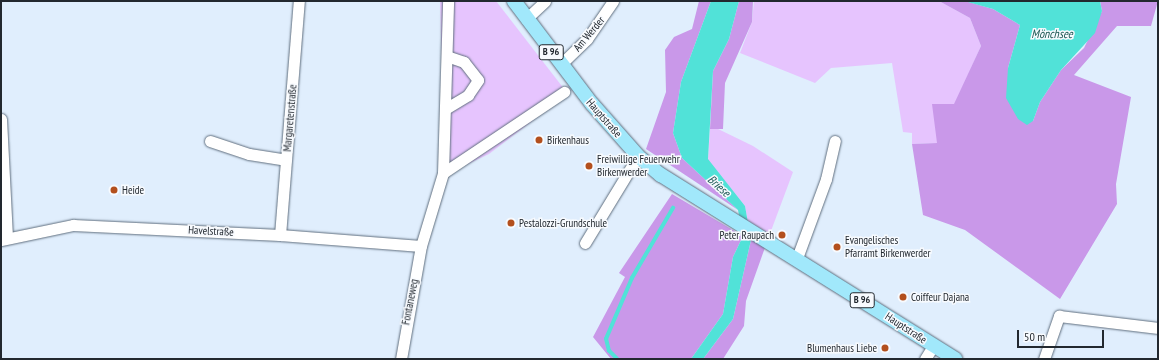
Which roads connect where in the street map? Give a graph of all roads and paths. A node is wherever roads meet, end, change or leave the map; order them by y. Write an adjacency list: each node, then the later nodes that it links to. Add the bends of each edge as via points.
1 (299, 1): 15 (street, Margaretenstraße)
2 (448, 1): 7 (street)
3 (514, 1): 6 (main road, Hauptstraße / B 96)
4 (545, 1): 6 (street)
5 (613, 1): 8 (street, Am Werder, via 587,39)
6 (526, 19): 8 (main road, Hauptstraße / B 96)
7 (447, 56): 10 (street); 10 (street, via 464,62 478,80 463,99)
8 (561, 64): 14 (main road, Hauptstraße / B 96)
9 (564, 92): 16 (street)
10 (445, 109): 16 (street)
11 (1, 120): 18 (street)
12 (210, 141): 15 (street, via 249,154)
13 (835, 141): 21 (street, via 816,208)
14 (638, 156): 19 (street); 21 (main road, Hauptstraße / B 96, via 707,206)
15 (286, 160): 17 (street, Margaretenstraße)
16 (443, 173): 20 (street)
17 (280, 234): 18 (street, Havelstraße, via 73,225); 20 (street, Havelstraße)
18 (4, 239)
19 (585, 243)
20 (421, 246): 24 (street, Fontaneweg)
21 (797, 258): 23 (main road, Hauptstraße / B 96)
22 (1158, 328): 27 (street, via 1059,316)
23 (933, 346): 25 (street); 26 (main road, Hauptstraße / B 96)
24 (401, 359)
25 (925, 359)
26 (955, 359)
27 (1044, 359)

